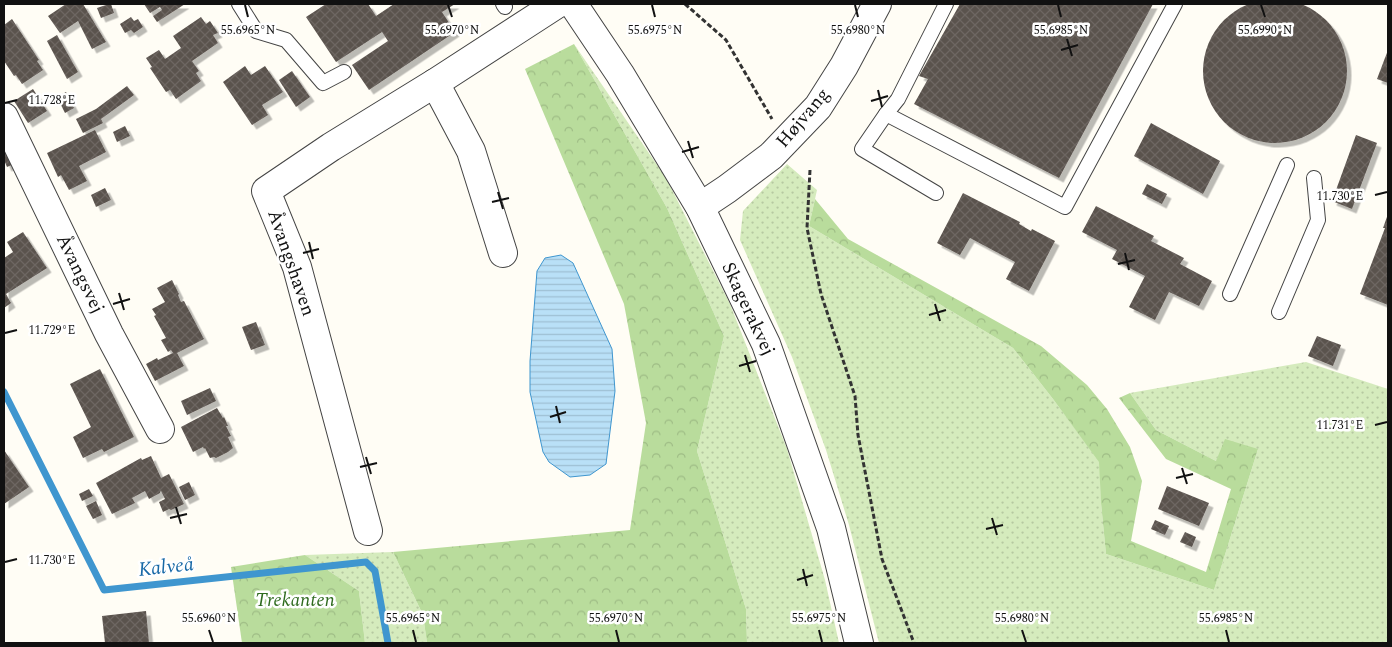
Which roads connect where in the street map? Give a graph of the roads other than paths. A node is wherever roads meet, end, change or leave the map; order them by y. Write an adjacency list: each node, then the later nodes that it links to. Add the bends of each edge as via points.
1 (239, 4): 7 (lane, via 256,31 286,40 323,83)
2 (557, 4): 8 (street, Åvangshaven)
3 (573, 4): 14 (street, Skagerakvej, via 620,74)
4 (877, 4): 14 (street, Højvang, via 818,107 771,156)
5 (1175, 4): 9 (lane, via 1065,207)
6 (943, 5): 9 (lane, via 898,99)
7 (344, 72)
8 (435, 83): 15 (street, via 471,151); 19 (street, Åvangshaven, via 266,191 297,267)
9 (886, 114): 13 (lane, via 862,149)
10 (4, 118): 18 (street, Åvangsvej, via 109,334)
11 (1288, 165): 16 (lane)
12 (1314, 178): 17 (lane, via 1318,220)
13 (936, 193)
14 (700, 207): 20 (street, Skagerakvej, via 766,344 831,528)
15 (504, 253)
16 (1230, 294)
17 (1278, 312)
18 (160, 429)
19 (368, 531)
20 (859, 643)

